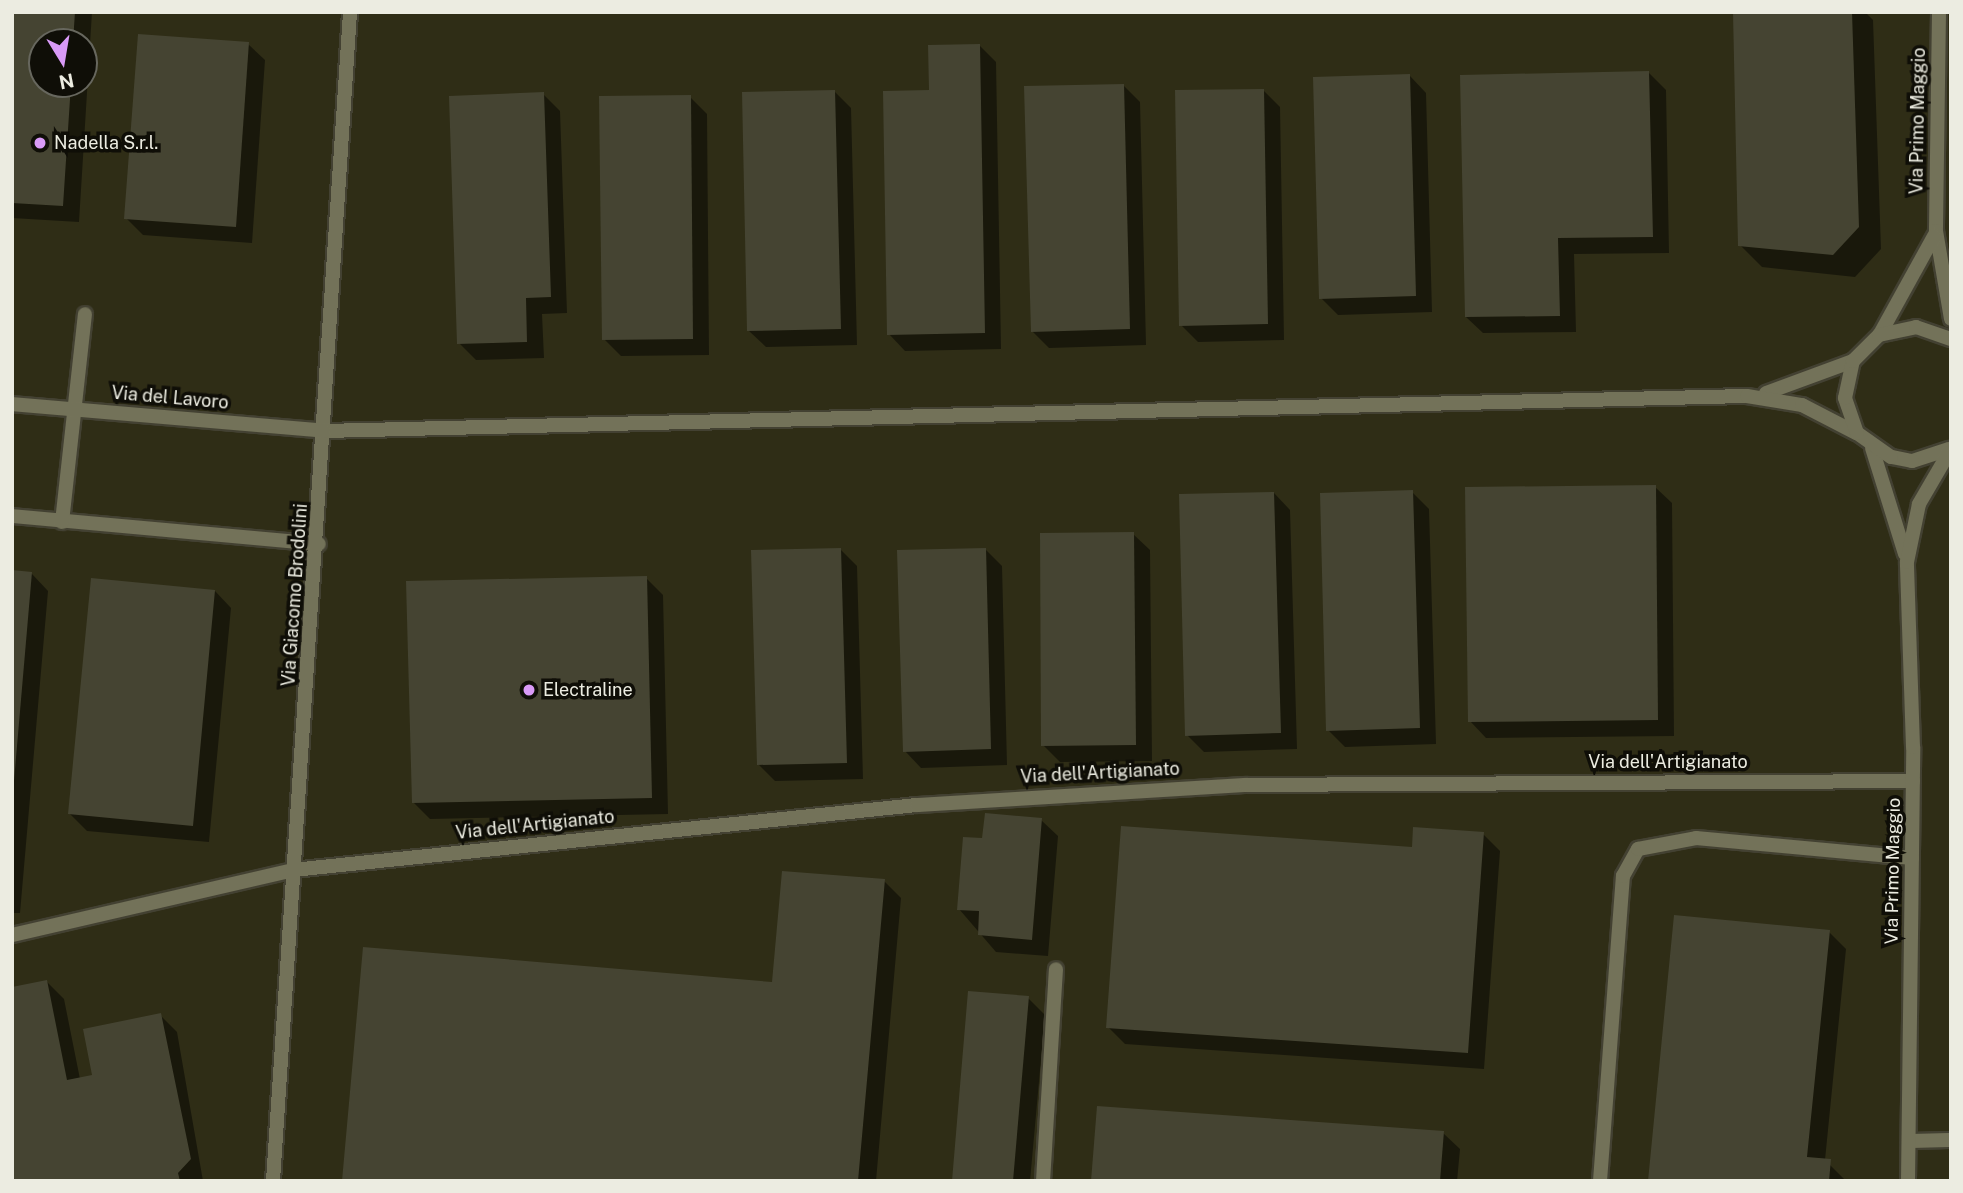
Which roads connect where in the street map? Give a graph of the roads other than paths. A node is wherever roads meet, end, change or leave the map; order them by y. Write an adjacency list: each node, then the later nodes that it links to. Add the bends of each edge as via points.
1 (350, 12): 13 (street, Via Giacomo Brodolini)
2 (1939, 12): 3 (street, Via Primo Maggio)
3 (1944, 63): 4 (street, Via Primo Maggio)
4 (1936, 231): 6 (street, Via Primo Maggio); 7 (street, Via Primo Maggio)
5 (85, 314): 12 (street)
6 (1951, 319)
7 (1879, 335): 8 (street, via 1916,327); 9 (street, Via Primo Maggio)
8 (1951, 339)
9 (1853, 361): 10 (street, via 1802,384); 14 (street, Via Primo Maggio, via 1845,398)
10 (1746, 396): 13 (street); 14 (street, via 1802,405)
11 (12, 404): 12 (street, Via del Lavoro)
12 (74, 409): 13 (street, Via del Lavoro); 18 (street)
13 (324, 431): 19 (street, Via Giacomo Brodolini)
14 (1857, 433): 15 (street, Via Primo Maggio)
15 (1872, 448): 16 (street, Via Primo Maggio, via 1912,461); 20 (street, Via Primo Maggio)
16 (1951, 449): 20 (street, Via Primo Maggio, via 1919,504)
17 (12, 516): 18 (street)
18 (62, 522): 19 (street)
19 (319, 544): 23 (street, Via Giacomo Brodolini)
20 (1907, 562): 21 (street, Via Primo Maggio)
21 (1913, 780): 22 (street, Via Primo Maggio); 23 (street, Via dell'Artigianato, via 1148,789 840,812)
22 (1912, 858): 27 (street, Via Primo Maggio); 30 (street, via 1696,838 1638,849 1623,876)
23 (293, 870): 24 (street, Via dell'Artigianato); 28 (street, Via Giacomo Brodolini)
24 (12, 935)
25 (1056, 969): 29 (street)
26 (1951, 1140): 27 (street)
27 (1909, 1141): 31 (street, Via Primo Maggio)
28 (272, 1181)
29 (1043, 1181)
30 (1600, 1181)
31 (1908, 1181)

